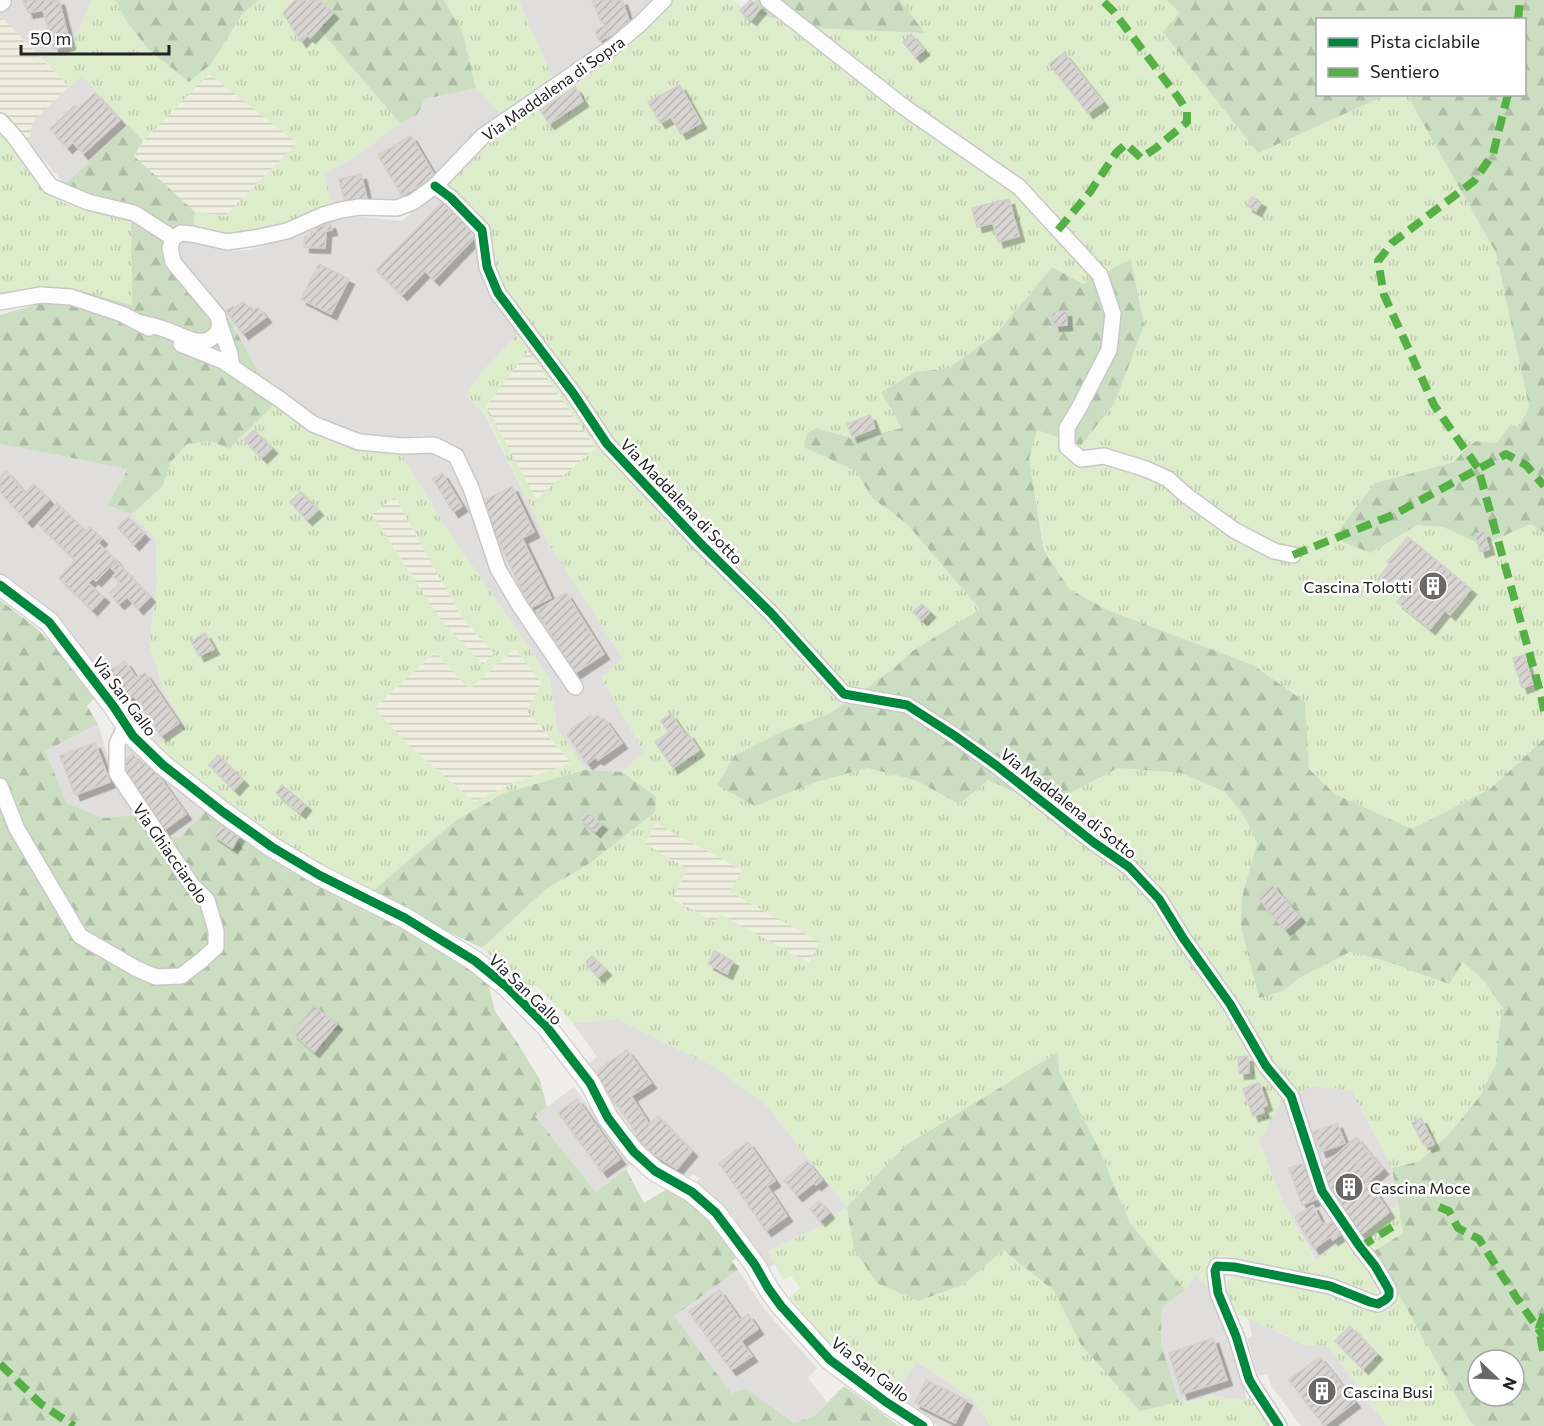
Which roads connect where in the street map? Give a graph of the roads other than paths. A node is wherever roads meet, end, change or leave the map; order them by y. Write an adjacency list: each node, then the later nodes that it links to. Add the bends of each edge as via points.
1 (664, 0): 4 (street, Via Maddalena di Sopra, via 605,54 483,136)
2 (768, 0): 10 (street, via 904,107 1019,187 1100,275 1113,314 1109,350 1067,428 1067,447 1081,459 1104,456 1168,479 1234,530 1274,551)
3 (0, 121): 5 (street, via 50,186 88,202 134,213)
4 (435, 186): 5 (street, Via Maddalena di Sopra, via 397,208 341,210 287,231 255,238 227,242 181,233); 16 (street, Via Maddalena di Sotto, via 482,230 487,267 498,293 607,444 844,694 906,705 956,736 1129,867 1159,899 1230,1004 1266,1066 1291,1096 1322,1191 1389,1290 1389,1296 1378,1304 1330,1286 1217,1266 1218,1293 1249,1379)
5 (173, 238): 8 (street, via 173,262 218,316)
6 (0, 302): 7 (street, via 41,295 71,297)
7 (141, 323): 8 (street, via 207,342); 9 (street, via 163,337)
8 (220, 325): 9 (street)
9 (232, 367): 12 (street, via 313,424 340,435 359,442 403,447 434,445 456,456 498,569)
10 (1293, 555)
11 (0, 585): 13 (street, Via San Gallo, via 49,622)
12 (575, 687)
13 (126, 725): 14 (street, Via Ghiacciarolo, via 117,744 117,773 191,884 207,900 216,931 216,947 181,976 156,977 80,936 17,829); 15 (street, Via San Gallo, via 163,765 272,847 405,918 475,961 507,987 546,1026 590,1083 608,1118 634,1152 716,1213 781,1306 830,1360)
14 (0, 786)
15 (923, 1426)
16 (1279, 1426)

